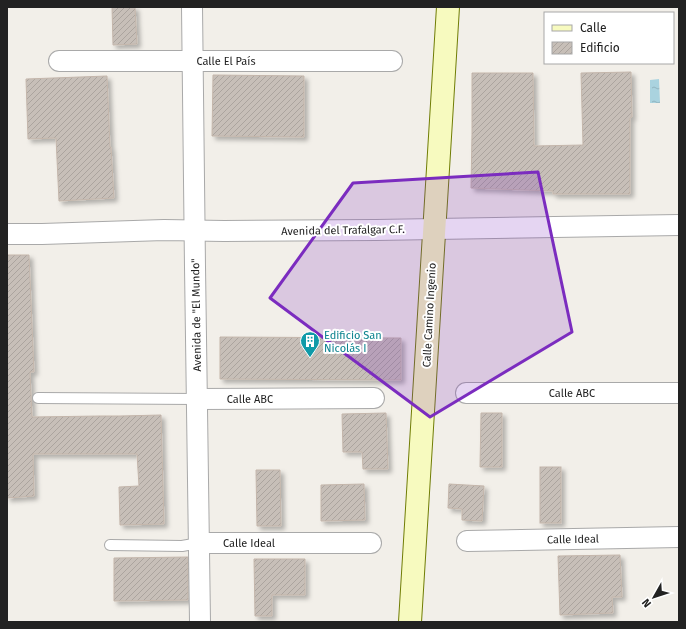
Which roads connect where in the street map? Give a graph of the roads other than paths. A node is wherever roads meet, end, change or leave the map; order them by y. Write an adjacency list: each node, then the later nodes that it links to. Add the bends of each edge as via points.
1 (192, 7): 4 (street, Avenida de "El Mundo")
2 (448, 7): 7 (street, Calle Camino Ingenio)
3 (59, 61): 4 (street, Calle El País)
4 (193, 61): 5 (street, Calle El País); 8 (street, Avenida de "El Mundo")
5 (392, 61)
6 (679, 225): 7 (street, Avenida del Trafalgar C.F.)
7 (434, 229): 8 (street, Avenida del Trafalgar C.F.); 21 (street, Calle Camino Ingenio)
8 (195, 230): 9 (street, Avenida del Trafalgar C.F.); 14 (street, Avenida de "El Mundo")
9 (7, 234)
10 (679, 392): 11 (street, Calle ABC)
11 (466, 393)
12 (38, 398): 14 (lane)
13 (374, 398): 14 (street, Calle ABC)
14 (197, 399): 17 (street, Avenida de "El Mundo")
15 (679, 537): 16 (street, Calle Ideal)
16 (467, 541)
17 (199, 543): 18 (street, Calle Ideal); 19 (lane, via 182,546); 20 (street, Avenida de "El Mundo")
18 (371, 543)
19 (110, 545)
20 (200, 622)
21 (410, 622)

